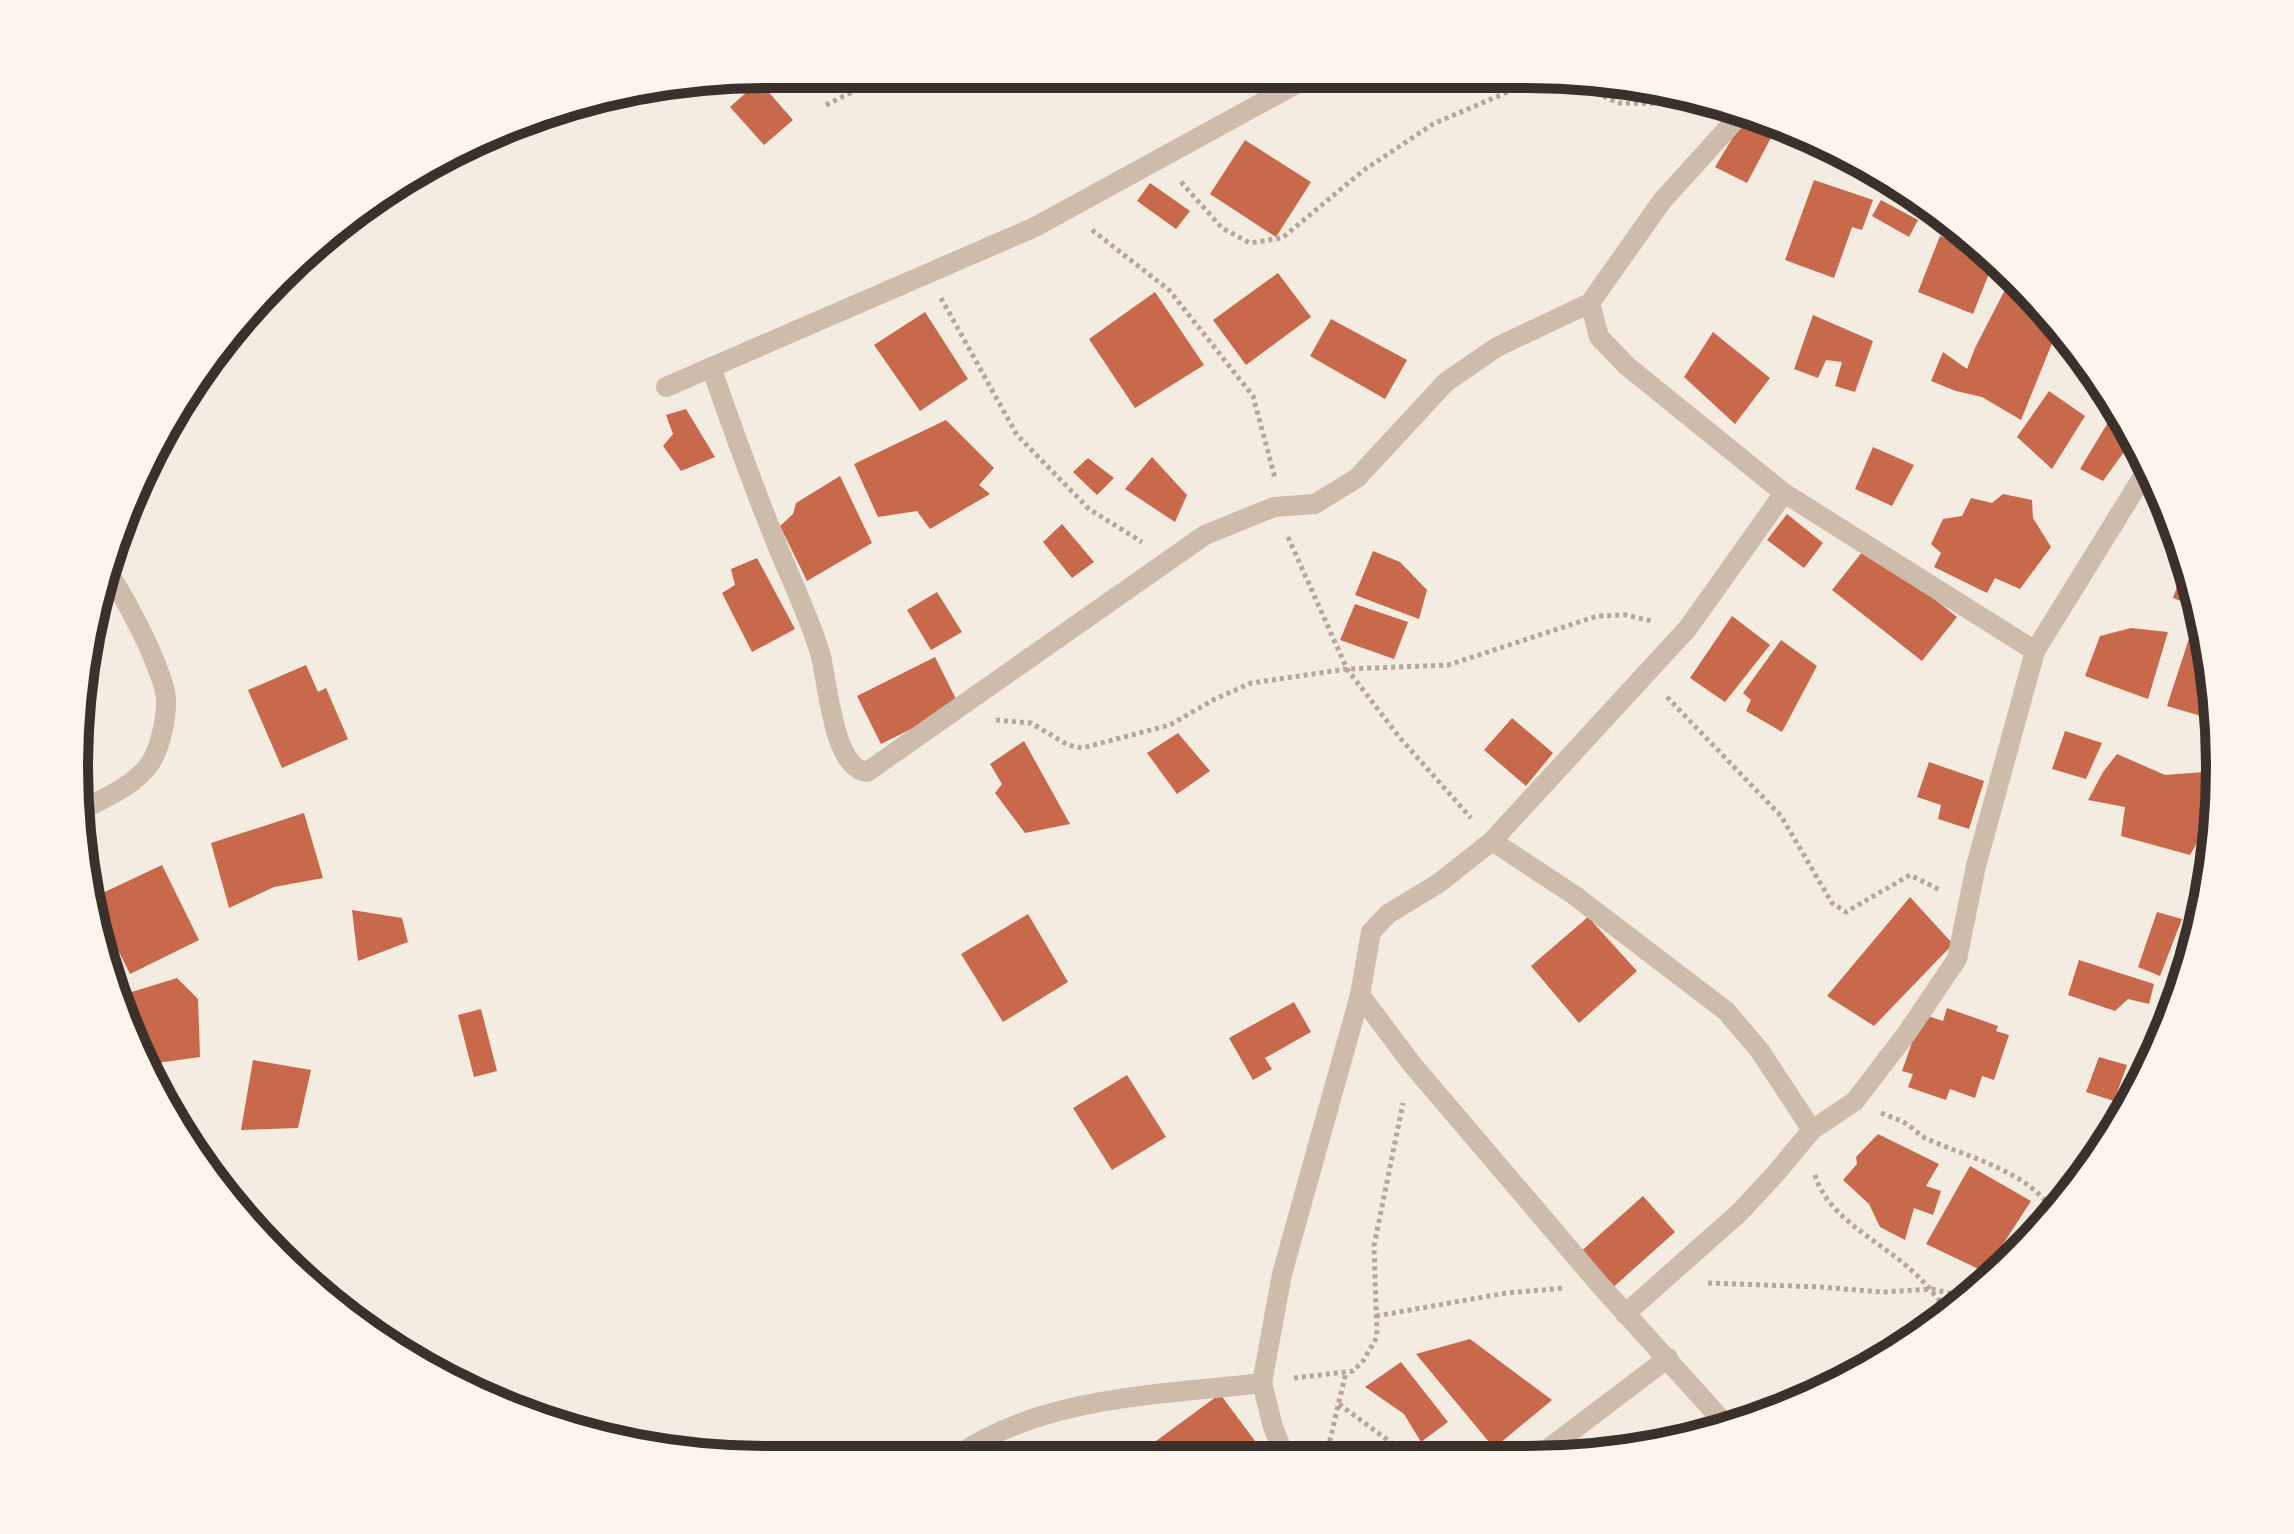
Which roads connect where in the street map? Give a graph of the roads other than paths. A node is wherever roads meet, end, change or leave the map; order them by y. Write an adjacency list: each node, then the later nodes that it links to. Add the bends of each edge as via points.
1 (1289, 88): 4 (street, via 1035,227)
2 (1735, 121): 3 (street, via 1662,201)
3 (1590, 303): 4 (street, via 1497,347 1446,382 1357,478 1315,504 1278,507 1205,535 867,772 853,765 836,735 820,652); 7 (street, via 1599,337 1627,366)
4 (711, 367): 5 (street)
5 (666, 387)
6 (2141, 479): 9 (street)
7 (1784, 493): 9 (street); 11 (street, via 1688,628)
8 (114, 582): 10 (street, via 166,693 161,741 150,764 116,793)
9 (2035, 651): 13 (street, via 1957,959 1855,1101)
10 (89, 806)
11 (1492, 841): 12 (street, via 1388,914 1371,932); 13 (street, via 1574,895 1726,1011 1760,1051)
12 (1360, 995): 14 (street, via 1411,1063); 16 (street, via 1282,1274)
13 (1812, 1130): 14 (street, via 1740,1212)
14 (1625, 1314): 15 (street)
15 (1668, 1358): 17 (street); 18 (street)
16 (1262, 1383): 19 (street, via 1044,1414); 20 (street)
17 (1720, 1418)
18 (1553, 1445)
19 (971, 1446)
20 (1281, 1446)

